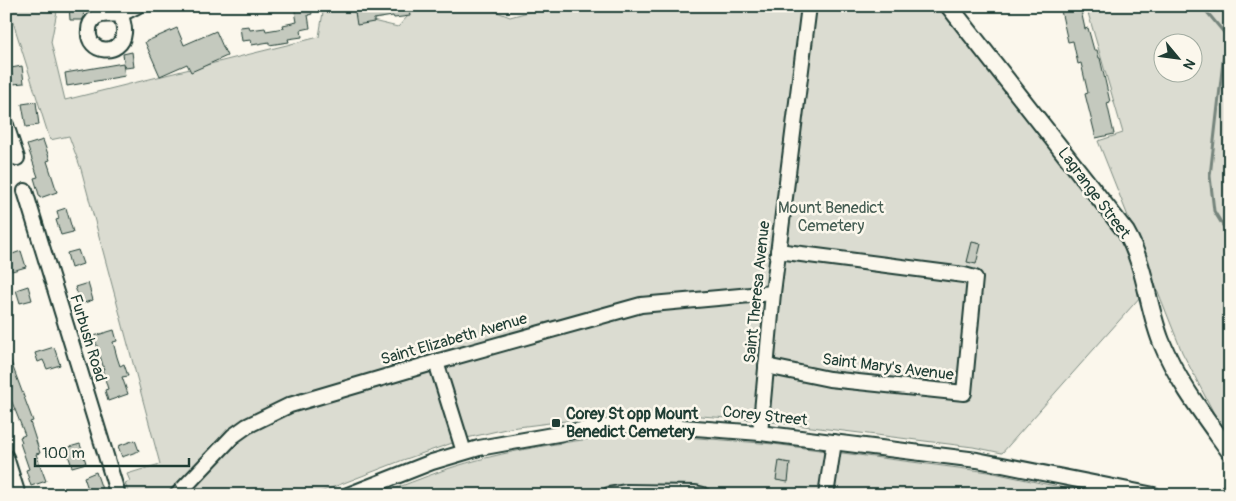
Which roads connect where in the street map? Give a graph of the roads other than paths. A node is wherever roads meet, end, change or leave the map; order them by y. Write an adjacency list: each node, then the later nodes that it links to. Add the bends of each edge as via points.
1 (136, 6): 4 (street)
2 (808, 6): 8 (street, Saint Theresa Avenue)
3 (949, 6): 15 (main road, Lagrange Street, via 1126,232 1140,263 1169,360)
4 (120, 14)
5 (6, 125): 6 (street)
6 (17, 158)
7 (25, 191): 18 (street, Furbush Road)
8 (778, 251): 9 (street, Saint Theresa Avenue); 11 (street, Saint Mary's Avenue, via 975,278 964,393 829,378)
9 (773, 293): 10 (street, Saint Elizabeth Avenue, via 641,305); 11 (street, Saint Theresa Avenue)
10 (436, 362): 14 (street); 19 (street, Saint Elizabeth Avenue, via 270,413 233,436)
11 (766, 366): 12 (street, Saint Theresa Avenue)
12 (760, 433): 13 (street, Corey Street); 14 (street, Corey Street, via 619,425 514,440)
13 (834, 442): 23 (street); 24 (street, Corey Street, via 991,462)
14 (464, 452): 20 (street, Corey Street)
15 (1230, 452)
16 (6, 457): 17 (street)
17 (18, 495)
18 (118, 495)
19 (177, 495)
20 (348, 495)
21 (609, 495): 22 (street, via 627,492)
22 (703, 495)
23 (826, 495)
24 (1154, 495)

